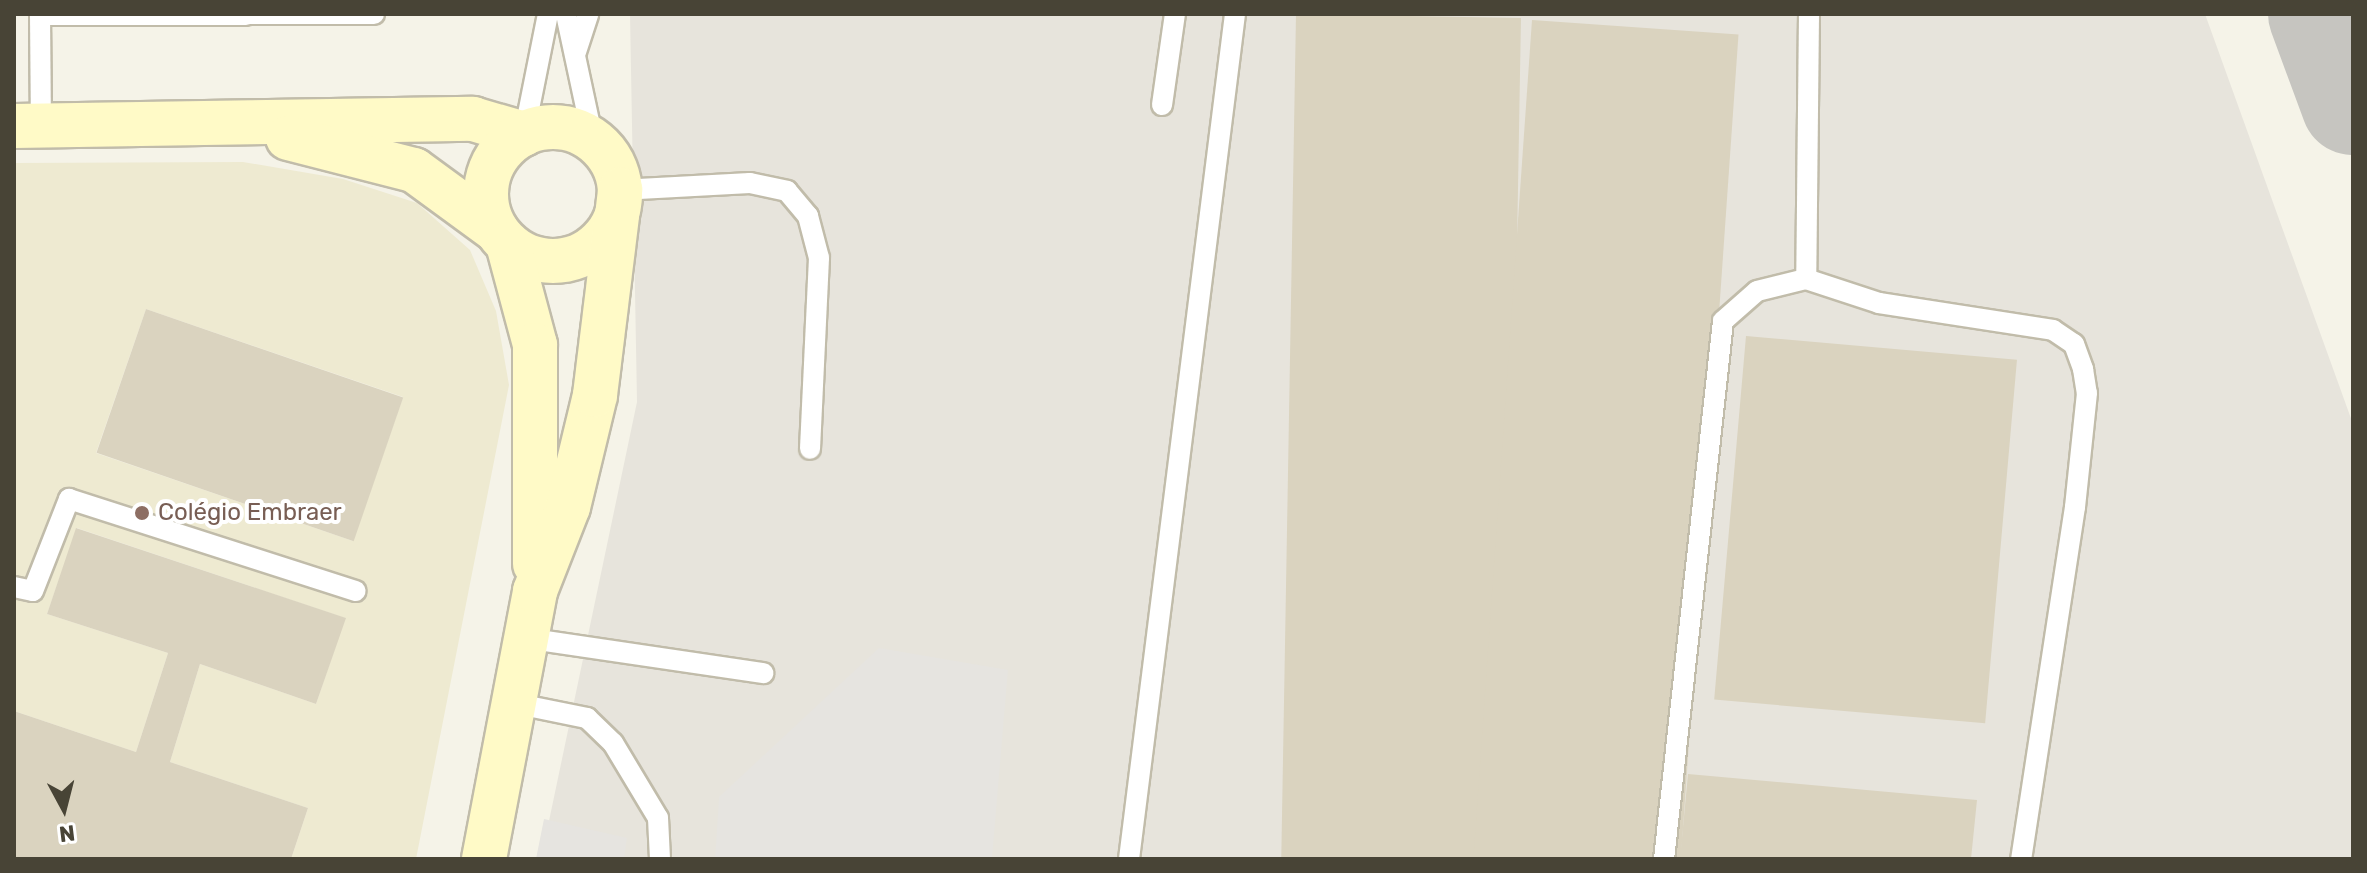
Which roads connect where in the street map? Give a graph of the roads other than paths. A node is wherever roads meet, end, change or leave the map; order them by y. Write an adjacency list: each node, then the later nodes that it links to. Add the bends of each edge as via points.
1 (40, 14): 2 (lane); 13 (lane)
2 (247, 14): 3 (lane)
3 (374, 14)
4 (548, 14): 14 (lane)
5 (566, 14): 10 (lane)
6 (588, 14): 10 (lane)
7 (1175, 14): 11 (lane)
8 (1235, 14): 28 (lane)
9 (1809, 14): 18 (lane)
10 (575, 56): 15 (lane)
11 (1162, 105)
12 (235, 125): 13 (main road); 14 (main road, via 473,119); 17 (main road, via 414,170)
13 (27, 126)
14 (524, 134): 15 (main road, via 559,127); 17 (main road, via 502,151 488,175 488,213)
15 (593, 140): 16 (main road, via 616,171)
16 (620, 190): 17 (main road, via 611,228 582,255 542,260); 19 (lane, via 750,183 787,191 808,216 819,258); 22 (main road, via 595,395 568,507)
17 (502, 237): 22 (main road, via 535,345)
18 (1806, 279): 29 (lane, via 1757,291 1723,321); 30 (lane, via 1879,303 2053,330 2074,344 2079,357 2087,393 2075,507)
19 (810, 449)
20 (14, 587): 21 (lane, via 33,591 69,499)
21 (356, 591)
22 (535, 591): 23 (main road)
23 (525, 638): 24 (lane); 25 (main road)
24 (763, 673)
25 (513, 703): 26 (main road); 27 (lane, via 587,718 613,743 658,818)
26 (484, 859)
27 (660, 859)
28 (1129, 859)
29 (1664, 859)
30 (2021, 859)

